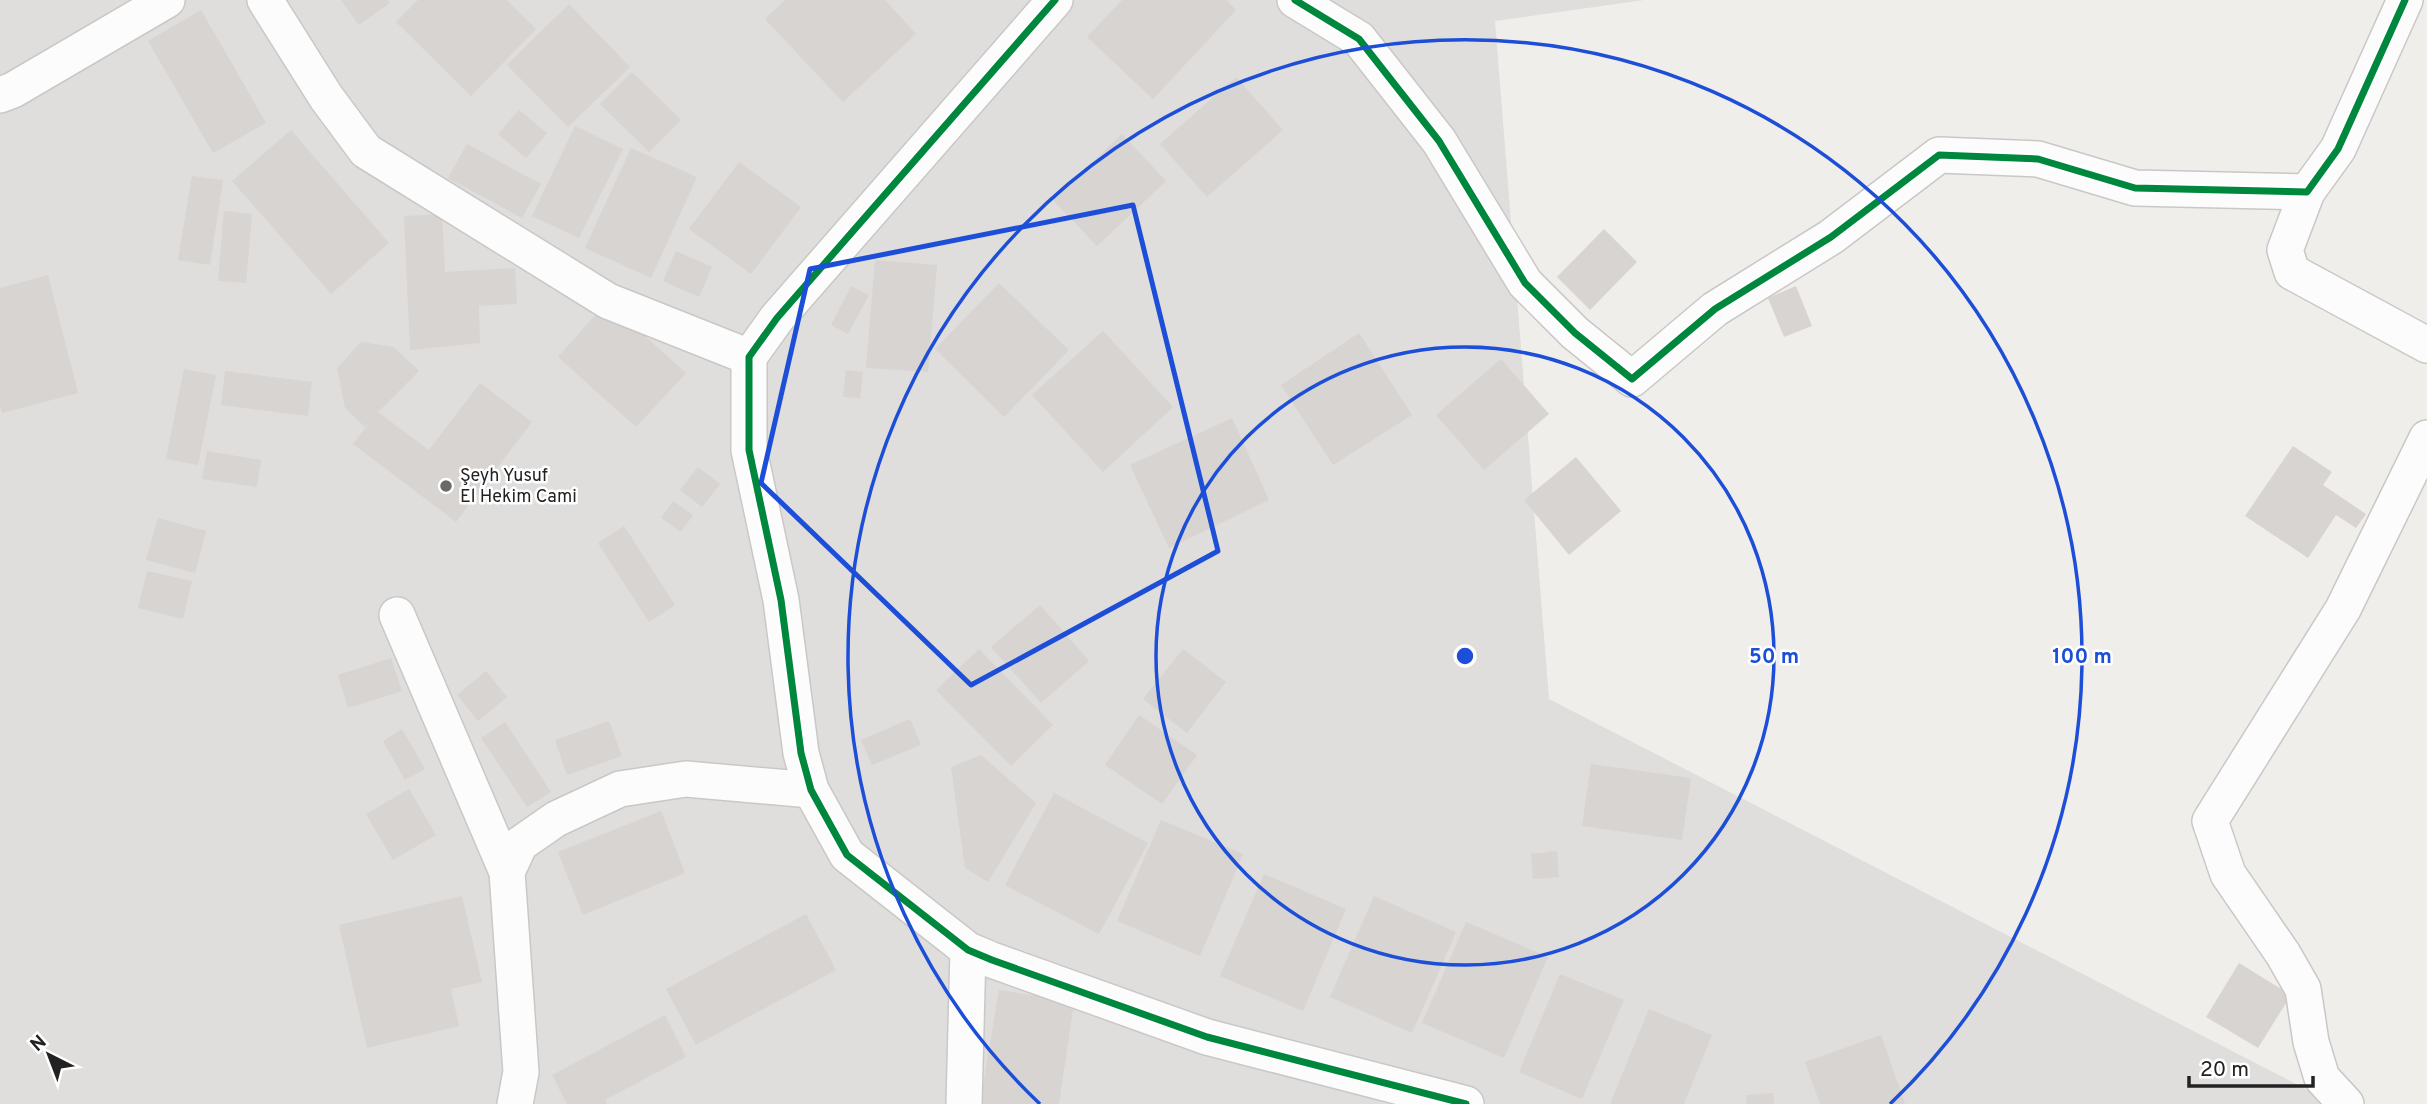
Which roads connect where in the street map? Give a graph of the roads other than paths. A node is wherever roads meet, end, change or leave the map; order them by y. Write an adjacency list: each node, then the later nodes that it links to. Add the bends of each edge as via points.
1 (167, 0): 6 (street)
2 (265, 0): 9 (street, via 366,151 608,301)
3 (1055, 0): 9 (street, via 777,318)
4 (1296, 0): 7 (street, via 1359,39 1438,141 1524,284 1632,379 1715,309 1830,237 1939,155 2038,159 2135,188)
5 (2406, 0): 7 (street, via 2338,149)
6 (0, 95)
7 (2307, 192): 8 (street, via 2285,250 2292,272)
8 (2427, 345)
9 (749, 357): 12 (street, via 749,450 781,600 801,753)
10 (2427, 438): 18 (street, via 2343,609 2210,821 2228,874 2304,989 2322,1078)
11 (397, 615): 13 (street)
12 (811, 790): 13 (street, via 686,779 620,789 556,819 520,844); 14 (street, via 847,855)
13 (507, 872): 15 (street, via 521,1072)
14 (968, 950): 16 (street); 17 (street, via 1207,1037)
15 (515, 1104)
16 (964, 1104)
17 (1466, 1104)
18 (2346, 1104)

